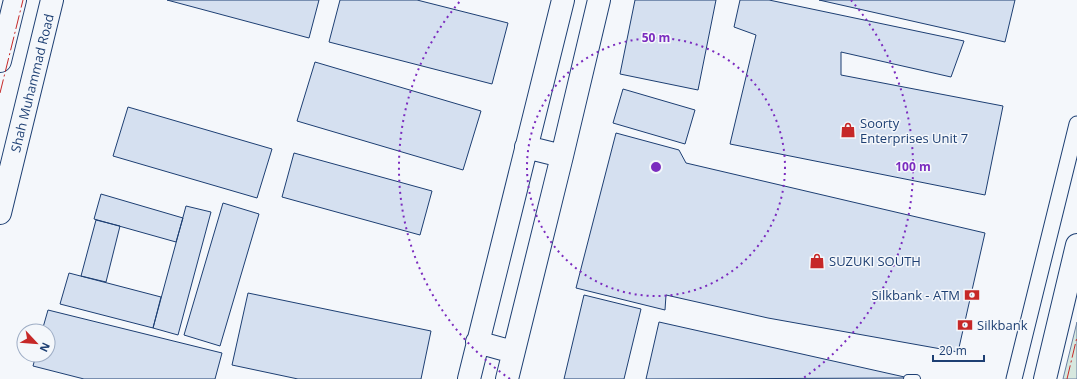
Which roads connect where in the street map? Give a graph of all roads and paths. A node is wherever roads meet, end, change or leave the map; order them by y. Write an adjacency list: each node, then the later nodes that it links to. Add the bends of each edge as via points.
1 (15, 0): 5 (street)
2 (52, 0): 9 (street, Shah Muhammad Road)
3 (563, 0): 7 (street)
4 (599, 0): 8 (street)
5 (0, 61)
6 (1077, 124): 17 (street)
7 (526, 147): 8 (street); 11 (street)
8 (562, 156): 12 (street)
9 (0, 213)
10 (1077, 245): 18 (street)
11 (477, 342): 12 (street); 13 (street)
12 (513, 352): 14 (street)
13 (469, 379)
14 (507, 379)
15 (908, 379): 16 (lane)
16 (916, 379)
17 (1014, 379)
18 (1044, 379)

